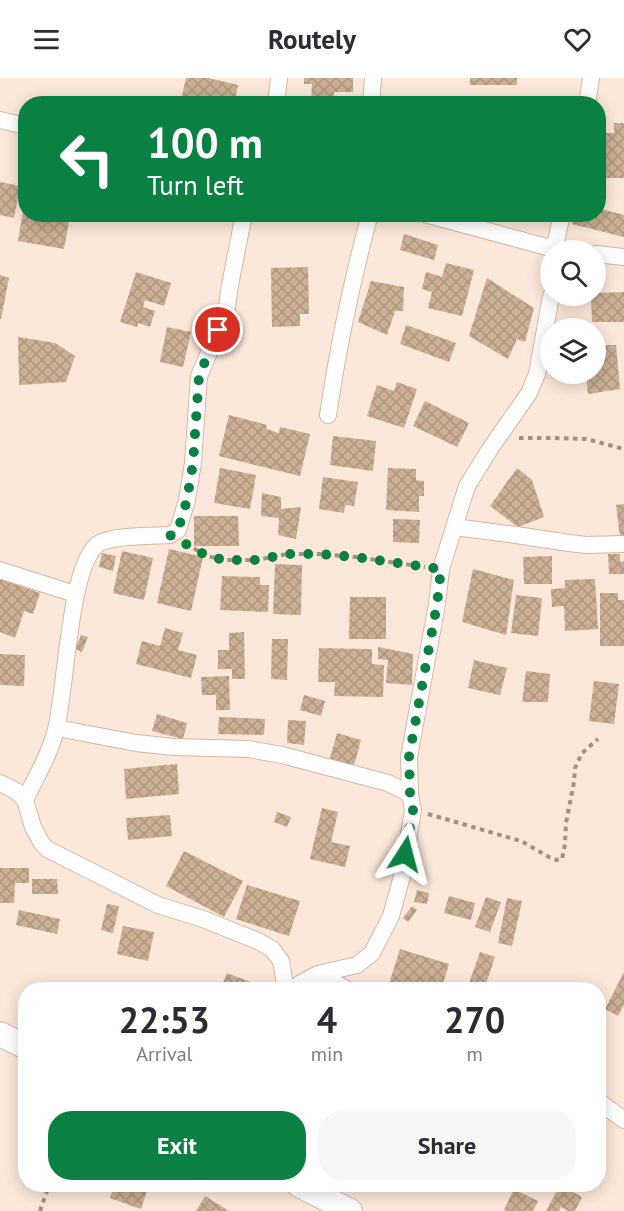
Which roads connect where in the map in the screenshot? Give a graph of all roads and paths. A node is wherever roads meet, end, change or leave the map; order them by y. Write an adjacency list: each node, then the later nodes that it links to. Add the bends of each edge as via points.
1 (279, 78): 4 (street)
2 (373, 78): 5 (street)
3 (591, 78): 6 (street)
4 (277, 96)
5 (372, 96)
6 (588, 96)
7 (0, 120): 8 (street)
8 (18, 124)
9 (242, 222): 22 (street, via 226,313 199,376 187,500 178,530)
10 (368, 222): 18 (street)
11 (455, 222): 14 (street)
12 (561, 222): 13 (street)
13 (559, 240)
14 (540, 245)
15 (606, 255): 16 (street)
16 (624, 257)
17 (549, 306): 19 (street, via 537,374 529,393)
18 (328, 415)
19 (497, 439): 20 (path, via 586,439); 21 (street, via 467,486)
20 (624, 449)
21 (454, 527): 23 (street, via 586,545); 24 (street)
22 (170, 535): 24 (path, via 207,556 225,560 319,554); 26 (street, via 110,539 98,544 89,554)
23 (624, 544)
24 (441, 569): 31 (street, via 409,757)
25 (0, 570): 26 (street)
26 (75, 594): 27 (street)
27 (57, 728): 30 (street); 31 (street, via 174,747 248,749 282,755 388,783)
28 (598, 740): 31 (path, via 582,753 575,768 562,859 556,860 521,841)
29 (0, 783): 30 (street)
30 (25, 800): 33 (street, via 33,827 47,849 158,905 258,941 272,949 280,961)
31 (412, 802): 32 (street, via 402,876 391,916 372,953 357,965)
32 (318, 974): 34 (street); 35 (street)
33 (284, 982)
34 (303, 982)
35 (333, 982)
36 (0, 1034): 37 (main road)
37 (18, 1043)
38 (606, 1107): 39 (street)
39 (624, 1120)
40 (47, 1192): 42 (path)
41 (313, 1192): 43 (main road)
42 (40, 1211)
43 (350, 1211)

